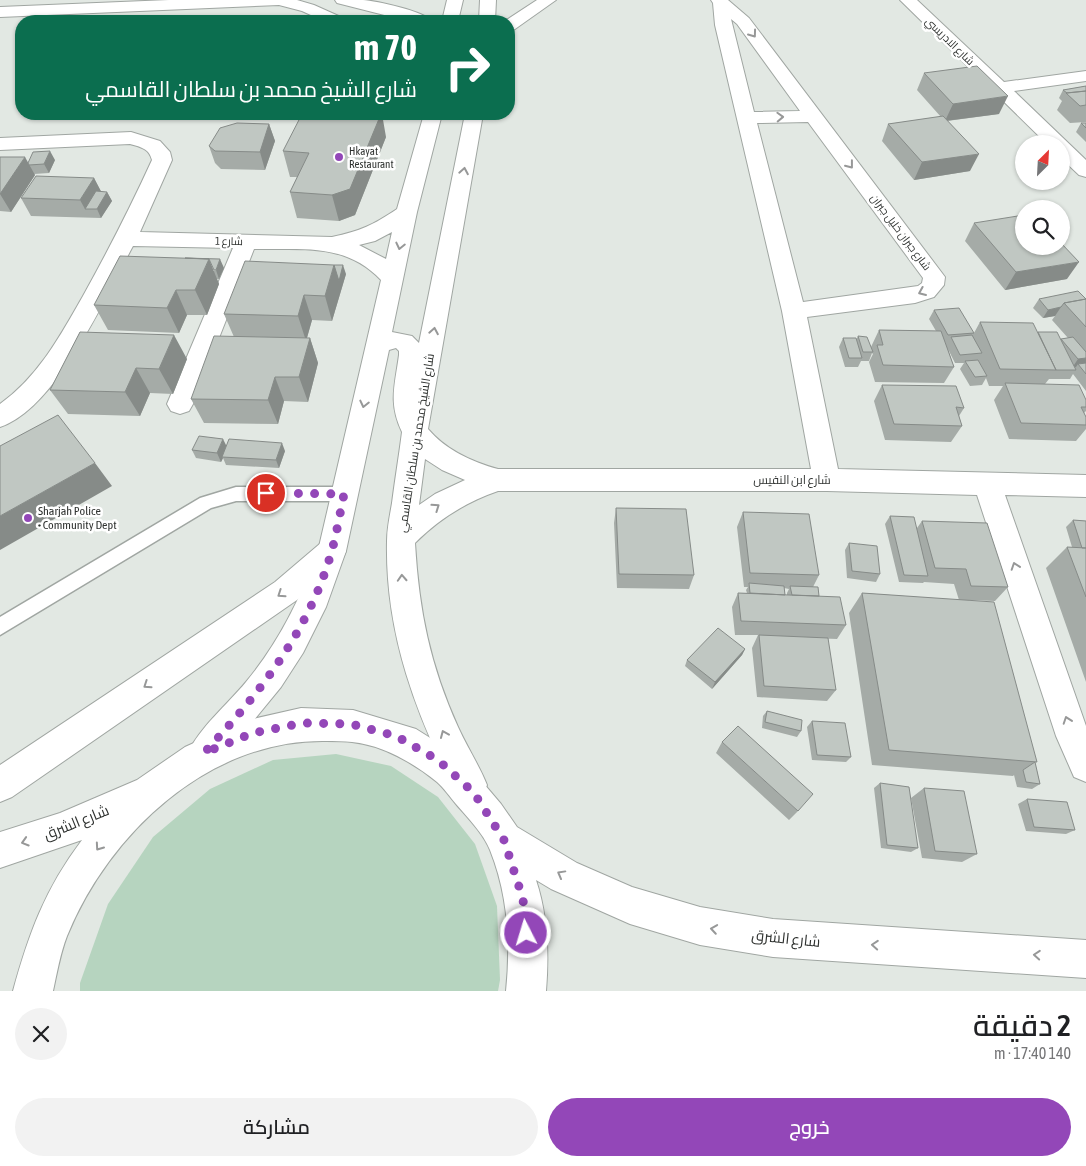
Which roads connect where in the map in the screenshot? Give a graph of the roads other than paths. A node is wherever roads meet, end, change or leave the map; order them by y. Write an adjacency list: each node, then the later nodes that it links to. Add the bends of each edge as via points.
1 (142, 0): 9 (street)
2 (279, 0): 9 (street); 11 (street)
3 (343, 0): 12 (street)
4 (455, 0): 13 (street)
5 (488, 0): 14 (street)
6 (548, 0): 15 (street)
7 (720, 1): 18 (street, شارع جبران خليل جبران, one-way to 18, via 743,21); 19 (street, شارع جبران خليل جبران)
8 (910, 3): 17 (street, شارع الادريسي)
9 (71, 9): 10 (street)
10 (0, 12)
11 (323, 15)
12 (406, 15)
13 (451, 15)
14 (487, 15)
15 (515, 22)
16 (1086, 76): 17 (street)
17 (999, 88): 22 (street, شارع الادريسي)
18 (812, 116): 19 (street, one-way to 18); 31 (street, شارع جبران خليل جبران, one-way to 31, via 934,277 933,285 926,292 914,295)
19 (747, 118): 31 (street, شارع جبران خليل جبران)
20 (431, 120): 26 (street)
21 (473, 120): 35 (street, شارع الشيخ محمد بن سلطان القاسمي, one-way to 21)
22 (1049, 135)
23 (0, 144): 27 (street, via 131,138 153,145 160,152 160,168)
24 (1070, 156): 25 (street)
25 (1086, 171)
26 (407, 212): 29 (street, شارع 1, via 367,236); 30 (street, one-way to 30)
27 (126, 239): 28 (street, شارع 1); 34 (street, via 47,375)
28 (246, 242): 29 (street, شارع 1); 33 (street)
29 (332, 244): 30 (street, شارع 1, via 368,256)
30 (392, 278): 32 (street)
31 (794, 311): 37 (street, شارع جبران خليل جبران)
32 (378, 345): 35 (street, via 392,339 407,344 411,349 405,400); 40 (street, one-way to 40)
33 (180, 404)
34 (0, 417)
35 (415, 431): 36 (street, شارع ابن النفيس, via 449,462); 41 (street, شارع الشيخ محمد بن سلطان القاسمي)
36 (498, 480): 37 (street, شارع ابن النفيس); 41 (street, شارع ابن النفيس, one-way to 36, via 420,518 444,502 470,488)
37 (827, 480): 38 (street, شارع ابن النفيس)
38 (987, 484): 39 (street, شارع ابن النفيس); 45 (street, one-way to 38, via 1073,736)
39 (1086, 486)
40 (344, 494): 42 (street); 43 (lane, via 244,494 206,502)
41 (400, 540): 48 (street, شارع الشيخ محمد بن سلطان القاسمي, one-way to 41, via 446,738 425,686 402,585)
42 (332, 551): 44 (street, via 301,627 275,669 243,711); 46 (street, one-way to 46, via 286,591)
43 (0, 627)
44 (204, 753): 47 (street); 48 (street, via 253,733 303,723 351,724 396,736 438,760)
45 (1086, 765)
46 (0, 785)
47 (150, 790): 50 (street, شارع الشرق, one-way to 50, via 64,830); 52 (street, one-way to 52, via 110,831 76,880 48,937)
48 (474, 793): 49 (street)
49 (504, 840): 51 (street, شارع الشرق, one-way to 49, via 773,938 700,926 630,905 564,876); 53 (street, via 523,899 529,966)
50 (0, 850)
51 (1086, 959)
52 (33, 991)
53 (526, 991)

